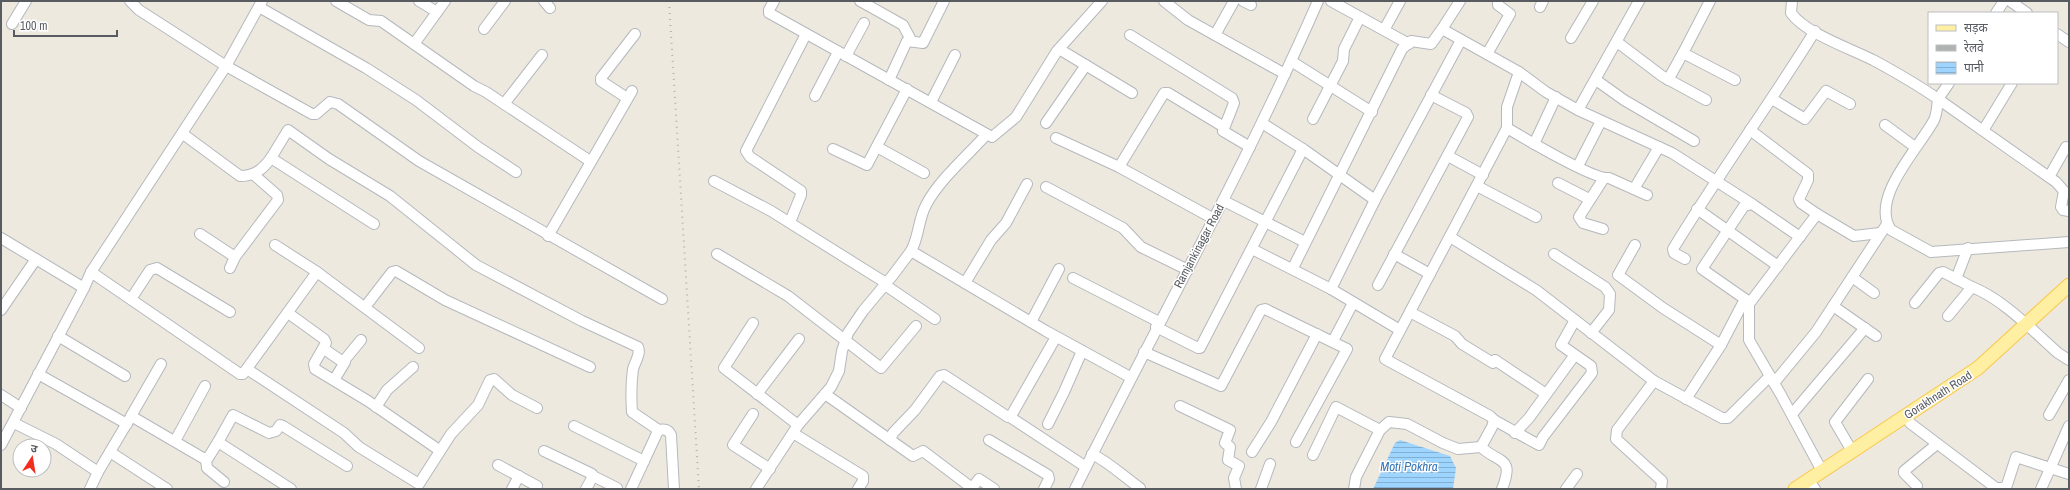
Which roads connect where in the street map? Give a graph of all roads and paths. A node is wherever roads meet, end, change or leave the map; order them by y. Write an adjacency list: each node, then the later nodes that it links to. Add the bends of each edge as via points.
1 (26, 1): 30 (street)
2 (130, 1): 55 (street, via 139,10)
3 (336, 1): 45 (street, via 369,20 381,21)
4 (420, 1): 25 (street)
5 (445, 1): 25 (street)
6 (505, 1): 31 (street)
7 (774, 1): 36 (street, via 769,13)
8 (860, 1): 41 (street, via 903,25)
9 (944, 1): 41 (street, via 923,43)
10 (1102, 1): 47 (street)
11 (1164, 1): 38 (street, via 1188,20)
12 (1234, 1): 38 (street)
13 (1318, 1): 53 (street, Ramjankinagar Road)
14 (1331, 1): 28 (street)
15 (1400, 1): 33 (street)
16 (1460, 1): 32 (street)
17 (1498, 1): 50 (street, via 1498,5 1510,14)
18 (1593, 1): 40 (street)
19 (1639, 1): 43 (street)
20 (1710, 1): 48 (street)
21 (1792, 1): 34 (street, via 1791,13 1795,19)
22 (2004, 1): 26 (street)
23 (2010, 1): 27 (street)
24 (261, 4): 55 (street); 104 (street, via 416,100)
25 (437, 12): 45 (street)
26 (1997, 12)
27 (2026, 12)
28 (1360, 17): 33 (street); 64 (street)
29 (864, 23): 49 (street)
30 (12, 24)
31 (484, 29)
32 (1442, 29): 42 (street); 46 (street, via 1431,44 1411,41)
33 (1384, 30): 46 (street)
34 (1815, 31): 70 (street); 71 (street, via 1826,39 1911,80)
35 (635, 34): 101 (street, via 601,78 601,81 629,95)
36 (806, 34): 49 (street); 129 (street, via 746,151 750,157 801,191)
37 (1130, 35): 83 (street, via 1232,98 1234,103)
38 (1215, 35): 57 (street)
39 (2058, 35): 44 (street)
40 (1571, 38)
41 (910, 40): 58 (street)
42 (1461, 40): 50 (street); 67 (street)
43 (1616, 42): 59 (street); 60 (street)
44 (2069, 42)
45 (414, 44): 74 (street)
46 (1408, 44): 77 (street, via 1402,49)
47 (1059, 49): 54 (street); 88 (street, via 1016,116 996,136)
48 (1683, 52): 60 (street); 61 (street)
49 (842, 54): 58 (street); 68 (street)
50 (1487, 54): 56 (street)
51 (542, 55): 74 (street)
52 (955, 55): 73 (street)
53 (1291, 61): 57 (street, Ramjankinagar Road); 64 (street)
54 (1086, 65): 66 (street); 80 (street)
55 (226, 66): 87 (street); 136 (street, via 312,114 316,114 330,102 338,104 419,162)
56 (1519, 72): 69 (street); 84 (street, via 1508,107)
57 (1285, 74): 81 (street, Ramjankinagar Road)
58 (889, 80): 65 (street)
59 (1596, 80): 76 (street); 90 (street, via 1624,100)
60 (1668, 80): 72 (street)
61 (1735, 80)
62 (1948, 84): 71 (street)
63 (2011, 84): 85 (street)
64 (1330, 86): 77 (street); 78 (street)
65 (907, 89): 73 (street); 92 (street)
66 (1132, 93)
67 (1431, 95): 99 (street, via 1468,115); 120 (street)
68 (816, 96)
69 (1556, 97): 76 (street); 91 (street)
70 (1772, 99): 75 (street, via 1803,119 1807,118 1826,91); 86 (street)
71 (1938, 99): 85 (street); 95 (street, via 1934,120)
72 (1706, 100)
73 (932, 102): 88 (street)
74 (504, 104): 101 (street)
75 (1850, 104)
76 (1578, 110): 79 (street)
77 (1372, 112): 108 (street)
78 (1313, 119)
79 (1601, 121): 94 (street); 102 (street)
80 (1046, 123)
81 (1262, 123): 93 (street, Ramjankinagar Road); 98 (street)
82 (1884, 126): 95 (street)
83 (1224, 127): 93 (street, via 1225,134); 103 (street, via 1164,93)
84 (1507, 128): 91 (street); 107 (street)
85 (1984, 129): 109 (street)
86 (1750, 130): 112 (street); 125 (street, via 1808,174 1799,201)
87 (183, 134): 106 (street, via 236,174); 158 (street)
88 (986, 135): 146 (street, via 932,195 924,209)
89 (1056, 138): 103 (street)
90 (1694, 141)
91 (1534, 144): 102 (street)
92 (877, 147): 97 (street, via 866,166); 105 (street)
93 (1250, 147): 121 (street, Ramjankinagar Road)
94 (1659, 147): 112 (street); 117 (street)
95 (1915, 147): 131 (street, via 1894,183 1886,213)
96 (2066, 147): 109 (street)
97 (833, 149)
98 (1303, 149): 108 (street); 128 (street)
99 (1448, 156): 107 (street); 148 (street)
100 (271, 158): 106 (street, via 264,168); 130 (street); 246 (street, via 288,130 329,159 390,196 476,265 638,348 640,351 632,380 632,412)
101 (590, 161): 136 (street)
102 (1578, 166): 110 (street)
103 (1119, 167): 127 (street)
104 (516, 172)
105 (924, 173)
106 (253, 174): 150 (street, via 277,196 278,200)
107 (1483, 175): 115 (street)
108 (1339, 176): 120 (street); 140 (street)
109 (2049, 177): 124 (street, via 2064,191 2061,207)
110 (1604, 178): 117 (street); 119 (street)
111 (714, 180): 129 (street)
112 (1716, 180): 122 (street); 123 (street)
113 (1558, 183): 119 (street)
114 (1027, 184): 165 (street, via 1006,223 991,240)
115 (1477, 186): 126 (street); 137 (street)
116 (1046, 187): 157 (street, via 1123,228 1141,247)
117 (1634, 189): 118 (street)
118 (1647, 195)
119 (1589, 199): 132 (street, via 1579,217 1580,220)
120 (1375, 200): 172 (street)
121 (1224, 201): 127 (street, Ramjankinagar Road); 128 (street)
122 (1752, 204): 133 (street, via 1744,206); 138 (street)
123 (1697, 209): 133 (street); 152 (street, via 1672,249)
124 (2069, 211)
125 (1817, 214): 134 (street, via 1854,236); 138 (street)
126 (1536, 217)
127 (1214, 219): 157 (street, Ramjankinagar Road)
128 (1266, 221): 140 (street); 145 (street)
129 (790, 222): 166 (street)
130 (374, 224)
131 (1887, 224): 134 (street); 144 (street, via 1898,235 1927,251)
132 (1603, 229)
133 (1729, 231): 153 (street); 176 (street, via 1702,269)
134 (1880, 233): 162 (street)
135 (200, 234): 150 (street)
136 (548, 236): 175 (street)
137 (1450, 237): 160 (street); 187 (street, via 1536,290)
138 (1800, 237): 153 (street)
139 (1, 238): 151 (street)
140 (1305, 242): 155 (street)
141 (2069, 242): 144 (street)
142 (274, 245): 159 (street)
143 (1635, 245): 161 (street)
144 (1968, 248): 164 (street)
145 (1252, 249): 155 (street); 190 (street, via 1200,348)
146 (911, 251): 165 (street); 166 (street)
147 (718, 254): 202 (street, via 788,296)
148 (1394, 254): 160 (street); 167 (street)
149 (1554, 254): 169 (street)
150 (235, 257): 154 (street)
151 (36, 259): 171 (street); 181 (street)
152 (1685, 259)
153 (1778, 266): 176 (street)
154 (230, 268)
155 (1292, 268): 172 (street)
156 (1059, 269): 188 (street)
157 (1188, 270): 190 (street, Ramjankinagar Road)
158 (91, 272): 171 (street); 174 (street)
159 (317, 272): 180 (street); 184 (street)
160 (1430, 274): 183 (street)
161 (1618, 275): 169 (street); 204 (street)
162 (1852, 277): 173 (street); 179 (street)
163 (1073, 278): 190 (street)
164 (1956, 279): 170 (street); 178 (street, via 1943,272 1937,274)
165 (965, 283): 188 (street)
166 (886, 284): 186 (street); 202 (street, via 863,310)
167 (1378, 284)
168 (2069, 285): 191 (main road, Gorakhnath Road)
169 (1605, 287): 195 (street, via 1610,294 1609,310)
170 (1972, 287): 185 (street); 191 (street, via 1996,300)
171 (84, 288): 197 (street)
172 (1331, 289): 177 (street)
173 (1874, 293)
174 (131, 299): 182 (street, via 150,270 156,268); 215 (street, via 240,374)
175 (662, 299)
176 (1747, 302): 204 (street); 221 (street, via 1749,340)
177 (1353, 303): 194 (street); 203 (street)
178 (1916, 303)
179 (1833, 306): 193 (street); 221 (street, via 1816,332)
180 (365, 308): 205 (street); 214 (street, via 392,272 396,271 427,292)
181 (1, 310)
182 (230, 312)
183 (1410, 312): 194 (street); 227 (street, via 1455,336 1462,344)
184 (288, 313): 206 (street, via 324,339); 215 (street)
185 (1948, 316)
186 (935, 319)
187 (1575, 320): 195 (street); 209 (street, via 1560,344)
188 (1031, 322): 199 (street)
189 (753, 323): 225 (street, via 724,368)
190 (1157, 325): 208 (street, Ramjankinagar Road)
191 (2026, 325): 210 (street); 236 (main road, Gorakhnath Road, via 1978,368)
192 (916, 326): 202 (street, via 882,368)
193 (1865, 328): 198 (street); 235 (street)
194 (1400, 330): 240 (street, via 1385,356 1386,360)
195 (1591, 333): 223 (street)
196 (1317, 334): 203 (street); 208 (street, via 1262,309 1221,386); 261 (street, via 1271,422)
197 (58, 336): 216 (street); 217 (street)
198 (1876, 336)
199 (1056, 337): 207 (street); 238 (street)
200 (799, 339): 225 (street)
201 (361, 340): 211 (street)
202 (845, 341): 226 (street, via 838,371)
203 (1333, 341): 253 (street, via 1347,349 1347,352)
204 (1721, 345): 229 (street)
205 (419, 348)
206 (324, 349): 211 (street); 220 (street, via 314,366)
207 (1082, 351): 218 (street); 242 (street)
208 (1144, 352): 218 (street, Ramjankinagar Road)
209 (1574, 356): 227 (street); 248 (street, via 1590,366 1592,373 1539,445)
210 (2069, 360)
211 (345, 362): 220 (street)
212 (161, 364): 239 (street)
213 (413, 367): 231 (street, via 387,390)
214 (590, 367)
215 (247, 369): 280 (street, via 344,433 359,447)
216 (38, 374): 232 (street); 239 (street)
217 (125, 376)
218 (1130, 377): 262 (street, Ramjankinagar Road)
219 (1868, 379): 259 (street, via 1835,422)
220 (334, 380): 231 (street)
221 (1772, 380): 229 (street, via 1725,419); 235 (street)
222 (2069, 380): 237 (street)
223 (1654, 381): 229 (street); 304 (street, via 1618,430 1616,439 1662,482)
224 (205, 386): 251 (street)
225 (757, 394): 245 (street)
226 (825, 394): 245 (street); 249 (street)
227 (1546, 394): 248 (street)
228 (1, 395): 232 (street)
229 (1686, 399)
230 (1180, 406): 299 (street, via 1230,430 1225,443 1230,447 1228,460 1239,466 1234,478)
231 (376, 407): 257 (street)
232 (21, 408): 241 (street)
233 (538, 408): 257 (street, via 512,395 492,379 478,405)
234 (753, 414): 271 (street, via 733,445)
235 (1792, 414): 272 (street)
236 (1908, 415): 254 (street, via 1910,423); 259 (main road, Gorakhnath Road)
237 (2049, 415)
238 (1010, 417): 249 (street, via 944,375 940,376); 269 (street)
239 (129, 420): 251 (street); 260 (street)
240 (1494, 420): 248 (street); 256 (street)
241 (14, 423): 255 (street); 273 (street, via 56,444)
242 (1048, 424)
243 (574, 426): 265 (street)
244 (2069, 426): 270 (street)
245 (796, 429): 271 (street); 295 (street, via 863,476 863,482)
246 (658, 430): 265 (street); 293 (street, via 664,429 671,435)
247 (1379, 431): 256 (street, via 1389,422 1407,424 1458,449); 263 (street, via 1336,408); 301 (street, via 1356,477)
248 (1515, 433)
249 (890, 440): 284 (street, via 913,456 922,451)
250 (989, 440): 297 (street, via 1048,475)
251 (175, 441): 264 (street)
252 (218, 442): 264 (street); 268 (street, via 236,414 269,433 276,431 280,425 283,426); 288 (street)
253 (1296, 442)
254 (1937, 444): 270 (street, via 1996,488 2007,485 2015,457); 282 (street, via 1904,471)
255 (1, 445)
256 (1481, 447): 302 (street, via 1502,460 1507,468 1508,475)
257 (440, 450): 280 (street)
258 (544, 451): 277 (street)
259 (1852, 451): 272 (main road, Gorakhnath Road)
260 (110, 452): 273 (street); 287 (street)
261 (1252, 452)
262 (1092, 454): 269 (street, Ramjankinagar Road); 285 (street, via 1111,464)
263 (1313, 455)
264 (206, 459): 278 (street, via 207,468)
265 (644, 461): 292 (street)
266 (1270, 464): 300 (street)
267 (498, 465): 276 (street)
268 (347, 466)
269 (1086, 467): 298 (street, Ramjankinagar Road)
270 (2050, 467): 275 (street); 306 (street)
271 (770, 469): 294 (street)
272 (1822, 471): 279 (main road, Gorakhnath Road)
273 (98, 472): 286 (street)
274 (1577, 474): 303 (street)
275 (2069, 474)
276 (519, 476): 281 (street); 290 (street)
277 (593, 476): 283 (street); 291 (street)
278 (224, 482)
279 (1812, 484): 305 (main road, Gorakhnath Road)
280 (417, 486): 289 (street)
281 (537, 486)
282 (1917, 486)
283 (617, 488)
284 (971, 488): 296 (street, via 979,479)
285 (1140, 488)
286 (90, 489)
287 (166, 489)
288 (291, 489)
289 (428, 489)
290 (512, 489)
291 (586, 489)
292 (631, 489)
293 (674, 489)
294 (756, 489)
295 (858, 489)
296 (994, 489)
297 (1044, 489)
298 (1075, 489)
299 (1236, 489)
300 (1261, 489)
301 (1354, 489)
302 (1502, 489)
303 (1566, 489)
304 (1660, 489)
305 (1795, 489)
306 (2041, 489)

